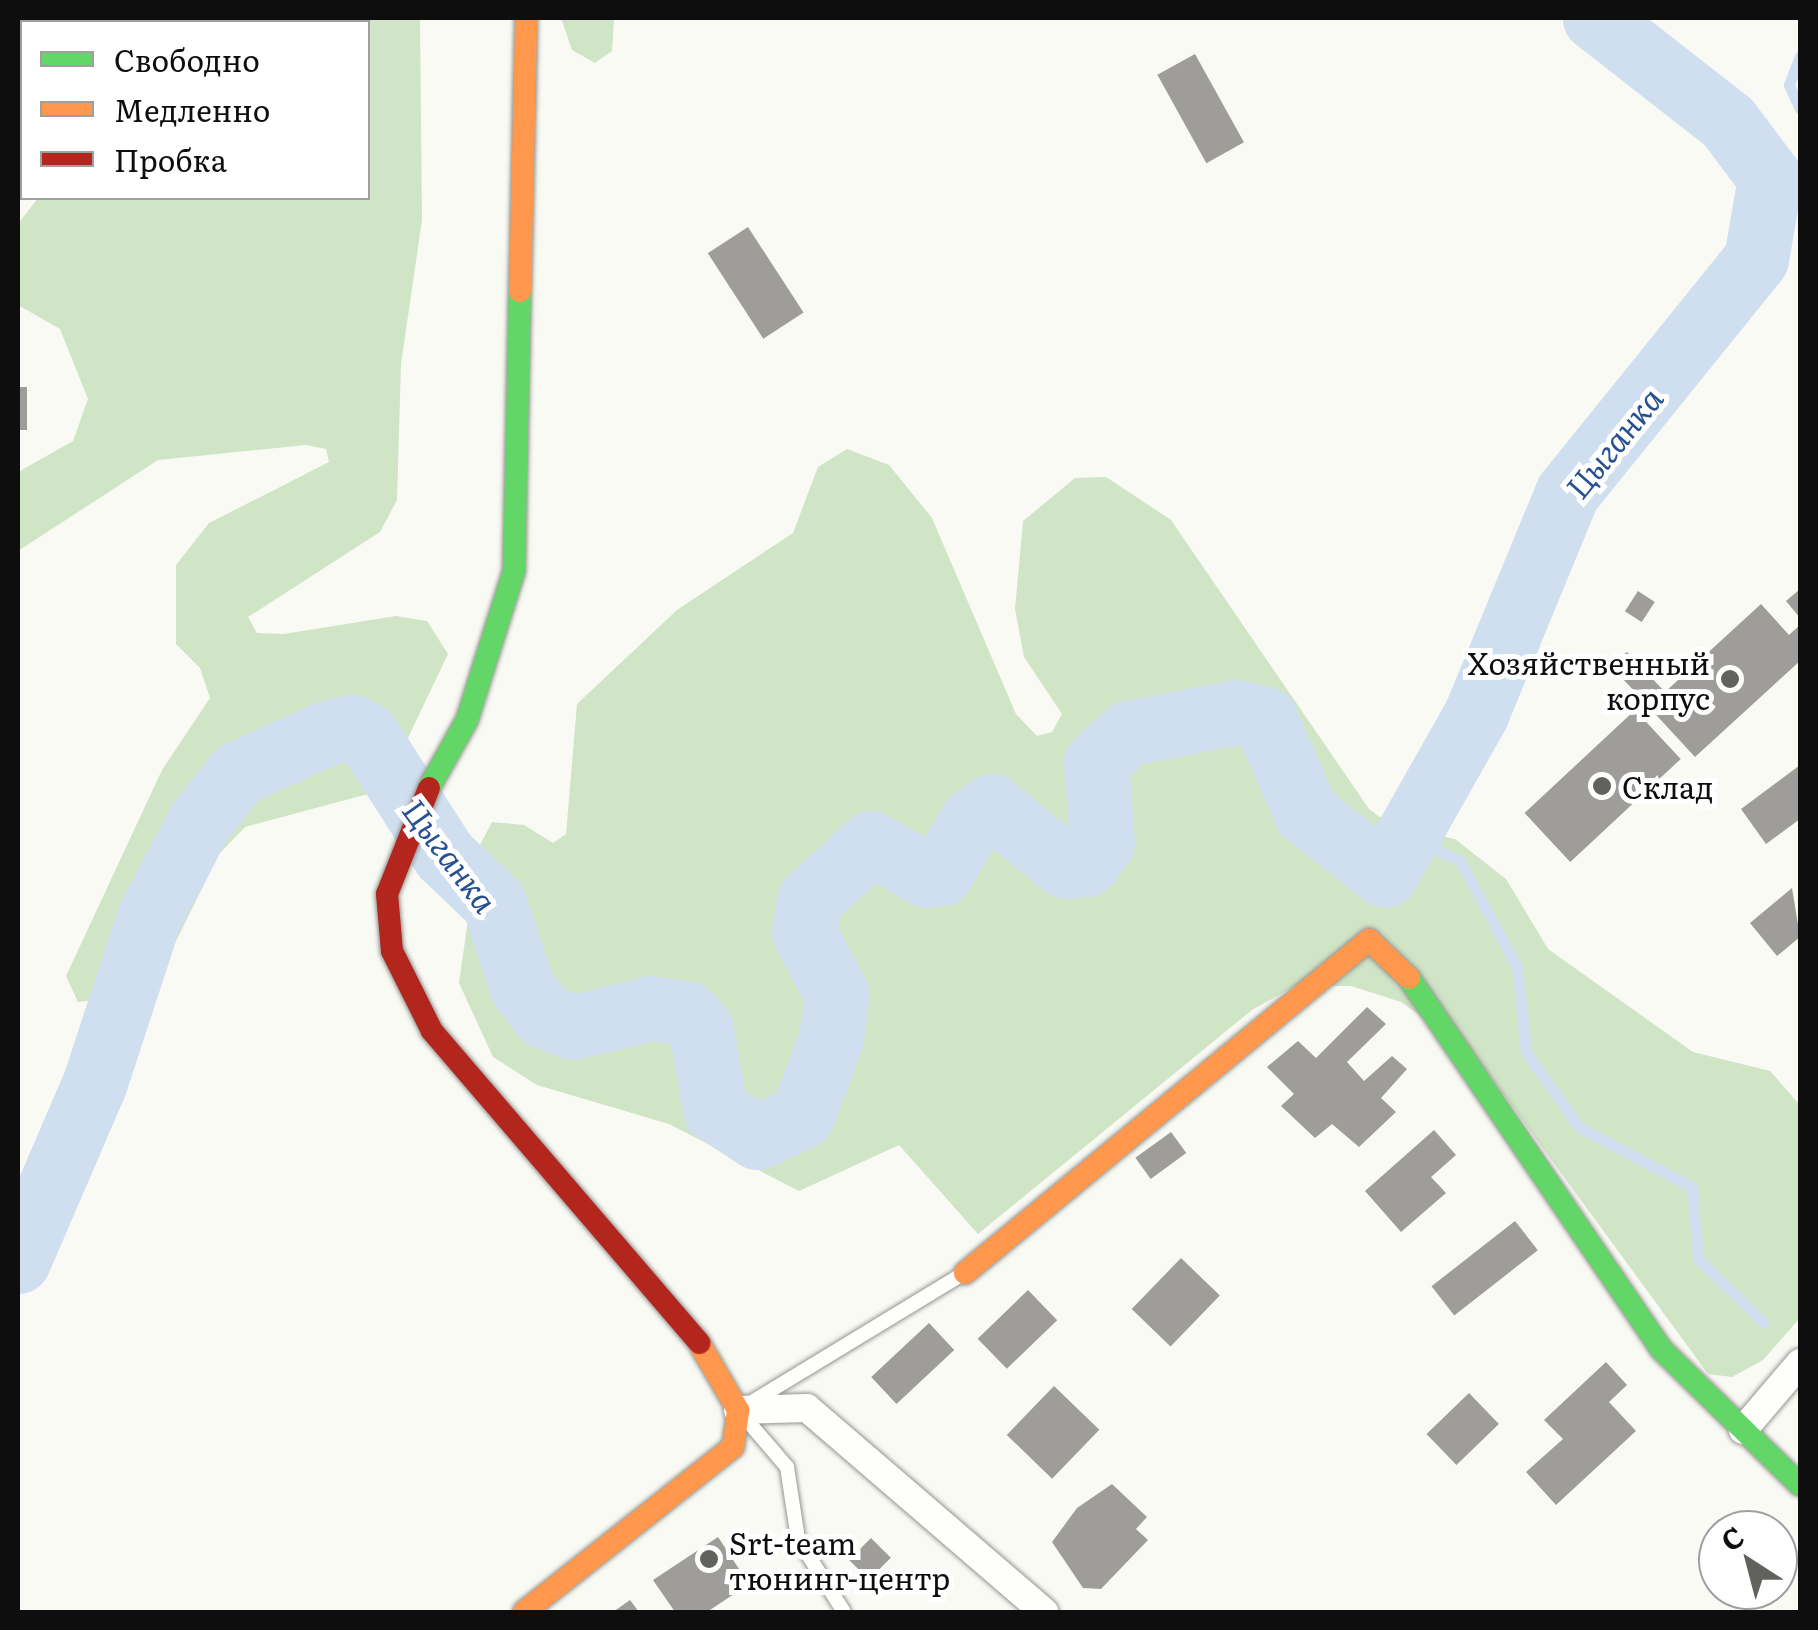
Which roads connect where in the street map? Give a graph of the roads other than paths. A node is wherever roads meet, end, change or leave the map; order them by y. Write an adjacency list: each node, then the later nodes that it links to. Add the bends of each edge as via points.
1 (526, 18): 4 (street, via 514,570 468,720 414,813 387,894 392,951 432,1031 688,1324)
2 (964, 1272): 4 (lane); 5 (street, via 1369,940 1428,996 1478,1089 1661,1350)
3 (1800, 1363): 5 (street)
4 (738, 1410): 7 (street, via 733,1447); 8 (lane, via 787,1466 798,1539); 9 (street, via 807,1408)
5 (1744, 1430): 6 (street)
6 (1800, 1485)
7 (524, 1612)
8 (844, 1612)
9 (1044, 1612)

